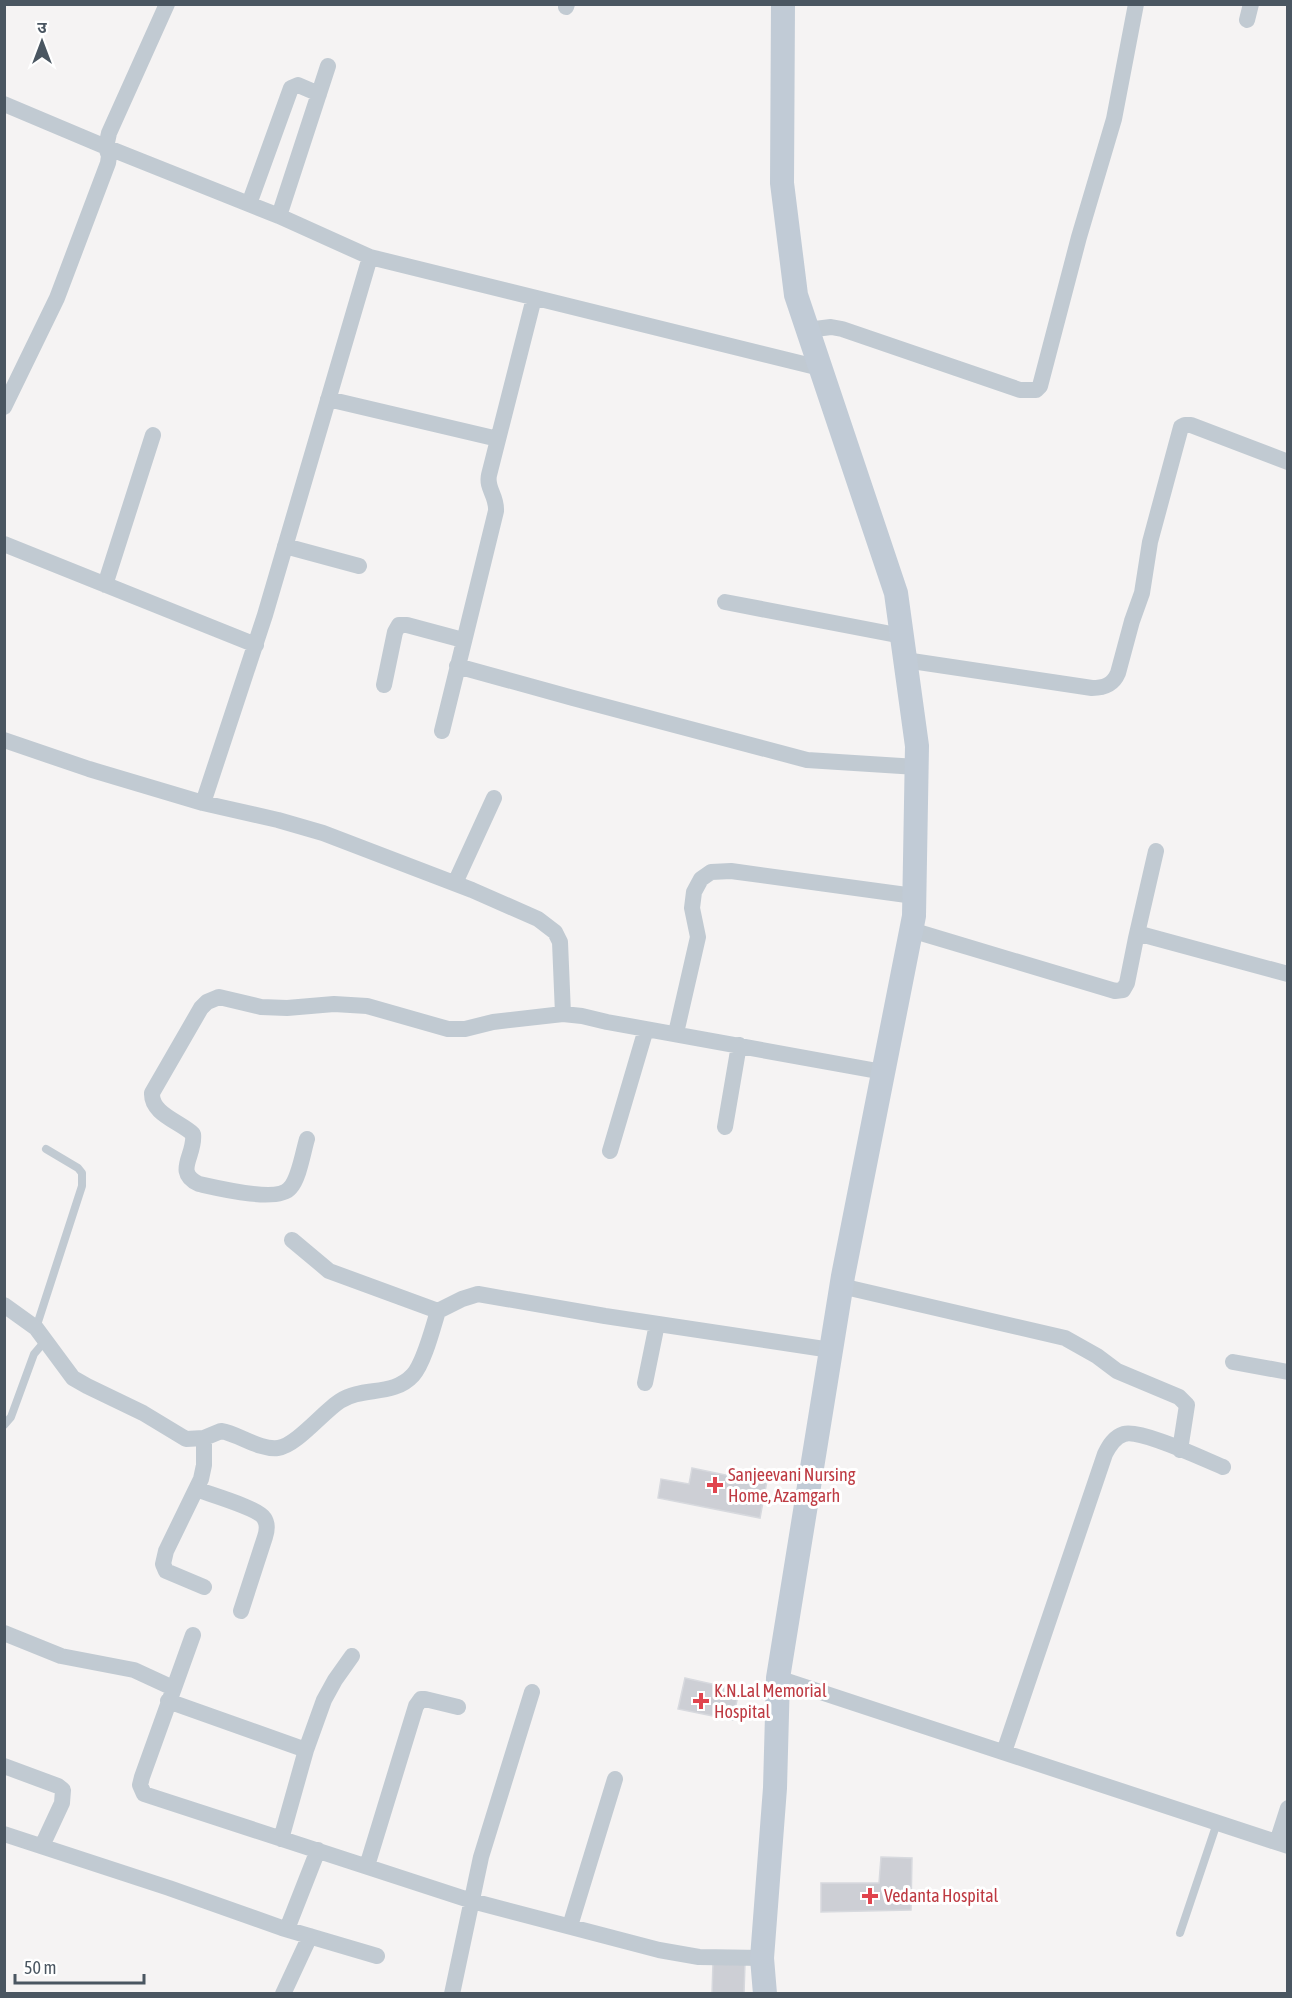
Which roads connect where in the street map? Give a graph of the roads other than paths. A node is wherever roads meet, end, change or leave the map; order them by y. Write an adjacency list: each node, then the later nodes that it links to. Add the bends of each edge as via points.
1 (167, 4): 7 (street)
2 (783, 4): 12 (street, via 782,183 796,295)
3 (1136, 4): 12 (street, via 1114,119 1036,390 1020,390 842,329)
4 (328, 66): 5 (street)
5 (319, 94): 8 (street, via 298,85 291,88); 9 (street)
6 (4, 104): 7 (street)
7 (106, 147): 8 (street); 15 (street, via 108,163 57,298)
8 (249, 204): 9 (street)
9 (279, 216): 10 (street)
10 (370, 256): 11 (street); 14 (street)
11 (534, 298): 13 (street); 17 (street)
12 (807, 330): 13 (street)
13 (820, 369): 24 (street, via 896,593)
14 (328, 399): 17 (street); 20 (street)
15 (4, 407)
16 (153, 435): 22 (street)
17 (498, 439): 25 (street, via 488,481 496,499 496,511)
18 (1287, 462): 27 (street, via 1191,425 1181,427 1150,543 1142,593 1118,673 1108,686 1092,688)
19 (4, 544): 22 (street)
20 (285, 546): 21 (street); 26 (street)
21 (359, 566)
22 (105, 585): 26 (street)
23 (725, 602): 24 (street)
24 (902, 636): 27 (street)
25 (463, 640): 28 (street); 29 (street, via 399,625)
26 (256, 645): 34 (street)
27 (905, 660): 32 (street, via 917,746)
28 (457, 666): 30 (street); 32 (street, via 807,759)
29 (384, 685)
30 (442, 731)
31 (4, 740): 34 (street, via 89,770)
32 (916, 767): 37 (street)
33 (494, 798): 36 (street)
34 (203, 802): 36 (street, via 323,833)
35 (1156, 851): 39 (street)
36 (455, 883): 41 (street, via 538,919 555,932 561,950)
37 (914, 897): 38 (street); 43 (street, via 731,871 711,872 701,879 694,892 692,908 698,937)
38 (911, 930): 39 (street, via 1114,991 1123,990 1127,983); 45 (street)
39 (1136, 938): 40 (street, via 1156,937)
40 (1287, 974)
41 (563, 1014): 42 (street); 47 (street, via 448,1029 367,1006 261,1007 219,997 207,1002 152,1093 157,1108 193,1134 186,1174 190,1180 261,1194 282,1193 294,1182)
42 (646, 1029): 43 (street); 49 (street)
43 (676, 1034): 44 (street)
44 (739, 1045): 45 (street); 46 (street)
45 (883, 1072): 51 (street)
46 (725, 1127)
47 (307, 1139)
48 (46, 1149): 55 (lane, via 78,1168 82,1186)
49 (610, 1151)
50 (292, 1240): 53 (street, via 329,1271)
51 (841, 1286): 56 (street); 62 (street, via 1065,1338 1117,1371 1185,1401)
52 (4, 1305): 55 (street)
53 (438, 1311): 54 (street, via 478,1294); 61 (street, via 419,1365 404,1383 340,1401 281,1448 221,1431)
54 (657, 1324): 56 (street); 59 (street)
55 (40, 1334): 60 (lane, via 11,1417); 61 (street, via 80,1382 186,1439)
56 (831, 1350): 70 (street)
57 (1233, 1362): 58 (street)
58 (1287, 1372)
59 (645, 1383)
60 (4, 1425)
61 (204, 1438): 64 (street, via 203,1472)
62 (1180, 1450): 63 (street); 75 (street, via 1141,1434 1125,1434 1105,1454)
63 (1223, 1467)
64 (196, 1489): 65 (street, via 162,1564 166,1571); 66 (street, via 253,1510 265,1520 265,1537)
65 (204, 1587)
66 (241, 1611)
67 (4, 1633): 72 (street, via 62,1656 134,1670)
68 (193, 1635): 72 (street)
69 (352, 1656): 74 (street, via 327,1694)
70 (778, 1678): 75 (street); 92 (street, via 775,1788)
71 (532, 1692): 86 (street, via 481,1857)
72 (171, 1695): 74 (street); 81 (street, via 142,1777 144,1794)
73 (458, 1707): 85 (street, via 425,1699 416,1706)
74 (306, 1750): 81 (street)
75 (1004, 1752): 79 (street)
76 (4, 1766): 83 (street, via 63,1790 62,1803)
77 (615, 1779): 87 (street)
78 (1287, 1808): 82 (street)
79 (1217, 1823): 82 (street); 89 (lane)
80 (4, 1834): 83 (street)
81 (281, 1839): 84 (street)
82 (1282, 1844)
83 (42, 1846): 88 (street)
84 (318, 1850): 85 (street); 88 (street)
85 (367, 1866): 86 (street)
86 (472, 1901): 87 (street); 94 (street)
87 (570, 1926): 92 (street, via 685,1955)
88 (287, 1929): 90 (street)
89 (1180, 1933)
90 (310, 1936): 91 (street); 93 (street)
91 (377, 1956)
92 (762, 1958): 95 (street)
93 (283, 1994)
94 (452, 1994)
95 (765, 1994)

